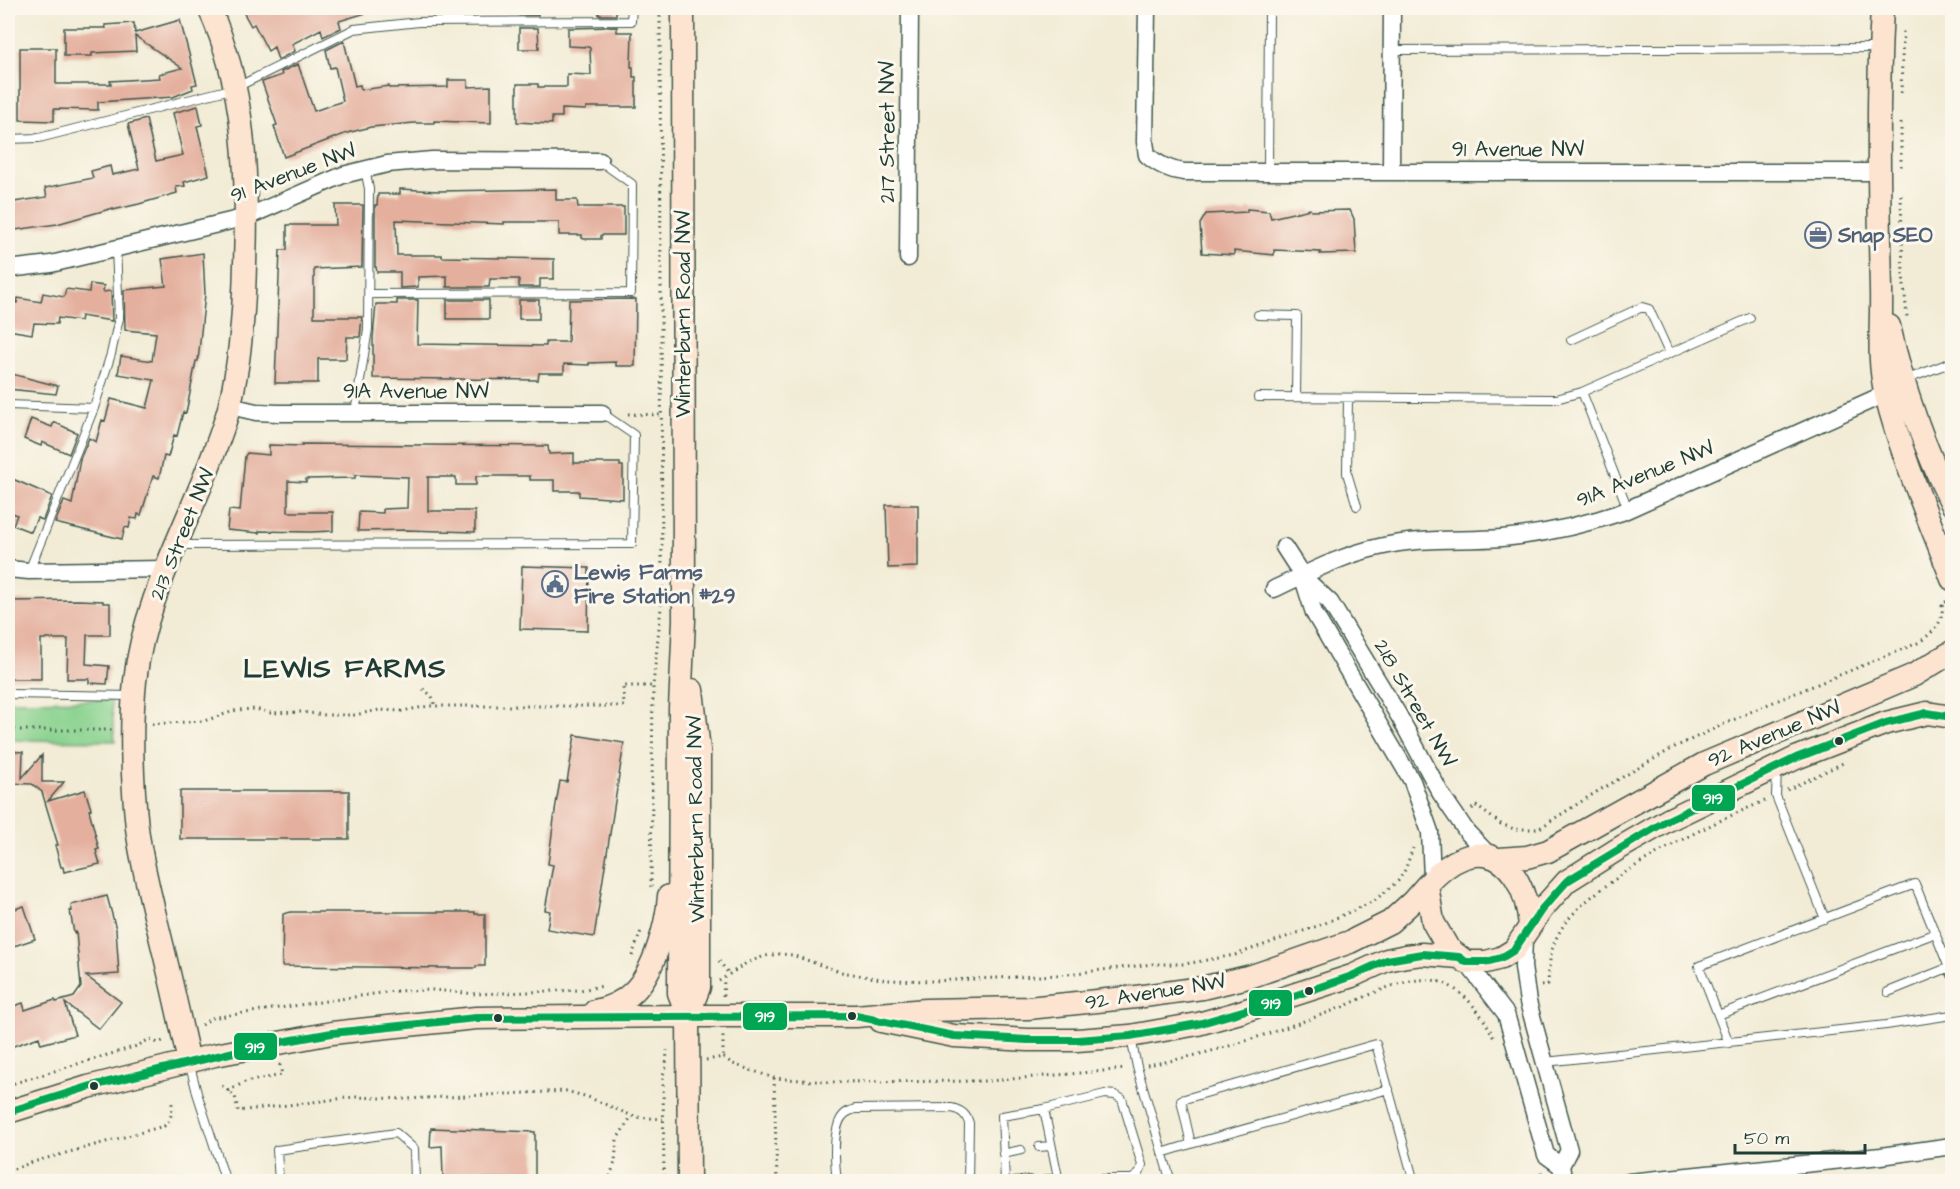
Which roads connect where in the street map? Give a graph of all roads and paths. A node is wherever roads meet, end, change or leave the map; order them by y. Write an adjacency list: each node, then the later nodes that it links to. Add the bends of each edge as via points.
1 (209, 8): 13 (main road, 213 Street NW)
2 (632, 8): 13 (lane, via 631,21 419,22 354,29)
3 (660, 8): 45 (path)
4 (683, 8): 58 (main road, Winterburn Road NW)
5 (910, 8): 26 (street, 217 Street NW)
6 (1147, 8): 19 (street, 91 Avenue NW, via 1147,155 1158,164 1184,172)
7 (1269, 8): 19 (lane)
8 (1392, 8): 12 (street)
9 (1882, 8): 11 (main road)
10 (1902, 25): 14 (path)
11 (1880, 48): 12 (lane); 21 (main road)
12 (1391, 50): 20 (street)
13 (235, 88): 16 (lane, via 39,138); 24 (main road, 213 Street NW, via 245,162)
14 (1901, 100)
15 (1901, 123): 22 (path)
16 (8, 139)
17 (600, 161): 18 (street, 91 Avenue NW, via 432,160); 28 (lane, via 632,184 631,293)
18 (364, 169): 24 (street, 91 Avenue NW); 28 (lane, via 369,189)
19 (1268, 172): 20 (street, 91 Avenue NW)
20 (1391, 172): 21 (street, 91 Avenue NW)
21 (1879, 172): 35 (main road, via 1881,292)
22 (1901, 180)
23 (1901, 191): 31 (path)
24 (247, 217): 25 (street, 91 Avenue NW); 41 (main road, 213 Street NW, via 243,320)
25 (116, 248): 27 (street, 91 Avenue NW); 42 (lane, via 119,318)
26 (908, 258)
27 (8, 270)
28 (369, 294): 44 (lane, via 368,329)
29 (1258, 315): 38 (lane, via 1297,315)
30 (1750, 318): 33 (lane)
31 (1908, 325)
32 (1571, 340): 33 (lane, via 1641,307 1649,309)
33 (1670, 353): 36 (lane)
34 (1953, 362): 35 (lane)
35 (1894, 387): 46 (main road); 48 (street, 91A Avenue NW); 55 (main road, via 1908,464)
36 (1582, 392): 39 (lane, via 1556,399); 48 (lane)
37 (1258, 397): 38 (lane)
38 (1296, 397): 39 (lane)
39 (1348, 398): 47 (lane, via 1347,473)
40 (8, 405): 42 (lane)
41 (230, 406): 44 (street, 91A Avenue NW, via 256,412); 49 (main road, 213 Street NW)
42 (94, 408): 53 (lane)
43 (602, 413): 44 (street, 91A Avenue NW); 45 (path); 49 (lane, via 634,435 632,544)
44 (355, 414)
45 (662, 415): 60 (path, via 662,598)
46 (1953, 504)
47 (1357, 506)
48 (1629, 509): 54 (street, 91A Avenue NW, via 1543,533 1411,541 1379,547)
49 (175, 545): 52 (main road, 213 Street NW)
50 (1284, 547): 54 (street, 218 Street NW)
51 (8, 569): 53 (street)
52 (165, 569): 53 (street); 63 (main road, 213 Street NW, via 146,628)
53 (29, 570)
54 (1302, 575): 56 (street, 91A Avenue NW); 74 (street, 218 Street NW, via 1330,602 1441,794 1467,832); 75 (street, 218 Street NW, via 1314,613 1412,781 1430,832)
55 (1953, 579)
56 (1274, 589)
57 (1952, 600): 71 (path, via 1942,603 1939,626 1920,642 1675,747 1538,829 1514,829 1475,805)
58 (684, 620): 72 (main road, Winterburn Road NW); 91 (main road, Winterburn Road NW, via 699,750 699,987)
59 (1953, 652): 74 (main road, 92 Avenue NW, via 1914,675 1704,764 1548,850 1527,857)
60 (653, 686): 64 (path, via 623,687 624,706); 76 (path)
61 (423, 689): 64 (path, via 432,696)
62 (8, 694): 63 (lane)
63 (134, 696): 66 (main road, 213 Street NW)
64 (435, 706): 66 (path, via 354,715 246,709 197,722)
65 (1953, 717): 69 (main road, 92 Avenue NW, via 1933,713 1906,717)
66 (133, 724): 67 (path, via 117,730); 99 (main road, 213 Street NW, via 137,830)
67 (8, 730)
68 (1844, 762): 70 (path)
69 (1777, 767): 70 (lane); 79 (main road, 92 Avenue NW, via 1668,820 1567,881)
70 (1776, 796): 77 (lane); 86 (path, via 1731,814 1648,859 1583,903 1554,944 1548,984)
71 (1468, 813)
72 (680, 826): 91 (main road, Winterburn Road NW, via 679,993); 93 (main road, via 668,909 647,972 625,999)
73 (1413, 844): 84 (path, via 1398,881 1374,901 1235,955 1185,964 1059,975 933,981 887,980 841,972 780,954 748,962)
74 (1493, 857): 75 (main road, 92 Avenue NW, via 1471,855 1455,860); 79 (main road, via 1515,876 1521,888 1528,904)
75 (1430, 881): 82 (main road, via 1433,922 1448,948); 92 (main road, 92 Avenue NW, via 1390,922 1358,939 1252,976 1202,988 1028,1008)
76 (651, 888)
77 (1825, 919): 80 (lane, via 1915,884); 89 (lane, via 1699,966)
78 (641, 930): 81 (path)
79 (1527, 931): 82 (main road, 92 Avenue NW, via 1514,950 1501,958 1486,962); 100 (street, via 1525,986)
80 (1936, 933): 83 (lane); 89 (lane)
81 (631, 957)
82 (1462, 959): 95 (main road, 92 Avenue NW, via 1422,954 1387,960 1352,976 1238,1013); 123 (street, via 1506,1014 1546,1155)
83 (1951, 971): 87 (lane)
84 (724, 980)
85 (611, 985): 94 (path, via 476,994 394,991 211,1018)
86 (1533, 985)
87 (1888, 993)
88 (1476, 1009): 102 (path, via 1442,983 1401,982 1266,1034)
89 (1718, 1015): 97 (lane)
90 (1953, 1015): 97 (lane)
91 (688, 1016): 92 (main road, 92 Avenue NW); 93 (main road, 92 Avenue NW); 132 (main road, Winterburn Road NW)
92 (856, 1016): 95 (main road, 92 Avenue NW, via 954,1036 1028,1040)
93 (573, 1017): 99 (main road, via 476,1018 343,1032)
94 (207, 1023)
95 (1130, 1036): 120 (lane)
96 (158, 1043): 106 (path, via 150,1039)
97 (1729, 1043): 100 (lane)
98 (723, 1057): 105 (path)
99 (189, 1062): 112 (main road); 127 (lane)
100 (1545, 1062): 123 (street, via 1569,1150)
101 (289, 1063): 109 (path, via 280,1065 282,1075 244,1082)
102 (1159, 1063)
103 (666, 1067): 114 (path)
104 (1115, 1070): 105 (path, via 939,1082)
105 (774, 1078): 133 (path)
106 (8, 1085)
107 (222, 1086): 109 (path)
108 (1389, 1089): 115 (lane); 115 (lane, via 1376,1044 1181,1100); 139 (lane)
109 (228, 1091): 113 (path, via 235,1096 238,1111 354,1097 406,1099 566,1091)
110 (174, 1101): 122 (path, via 164,1126)
111 (1044, 1109): 116 (lane); 121 (lane, via 1002,1116); 126 (lane, via 1105,1094 1122,1099 1142,1165 1132,1179)
112 (8, 1112)
113 (631, 1116): 114 (path); 130 (path, via 617,1139)
114 (663, 1119): 131 (path)
115 (1191, 1144): 120 (lane)
116 (1050, 1146): 118 (lane); 126 (lane)
117 (1953, 1146): 140 (street)
118 (1039, 1147)
119 (1021, 1150): 121 (lane)
120 (1162, 1153): 138 (lane)
121 (1003, 1154): 136 (lane)
122 (8, 1171)
123 (1562, 1174)
124 (1047, 1179): 126 (lane)
125 (1029, 1180): 137 (lane)
126 (1058, 1180)
127 (226, 1182)
128 (279, 1182): 129 (lane, via 277,1150 396,1133 414,1149)
129 (415, 1182)
130 (608, 1182)
131 (664, 1182)
132 (689, 1182)
133 (777, 1182)
134 (837, 1182): 135 (lane, via 836,1134 846,1113 855,1109 952,1108 961,1110 969,1123)
135 (968, 1182)
136 (1005, 1182)
137 (1014, 1182)
138 (1171, 1182)
139 (1414, 1182)
140 (1629, 1182)

